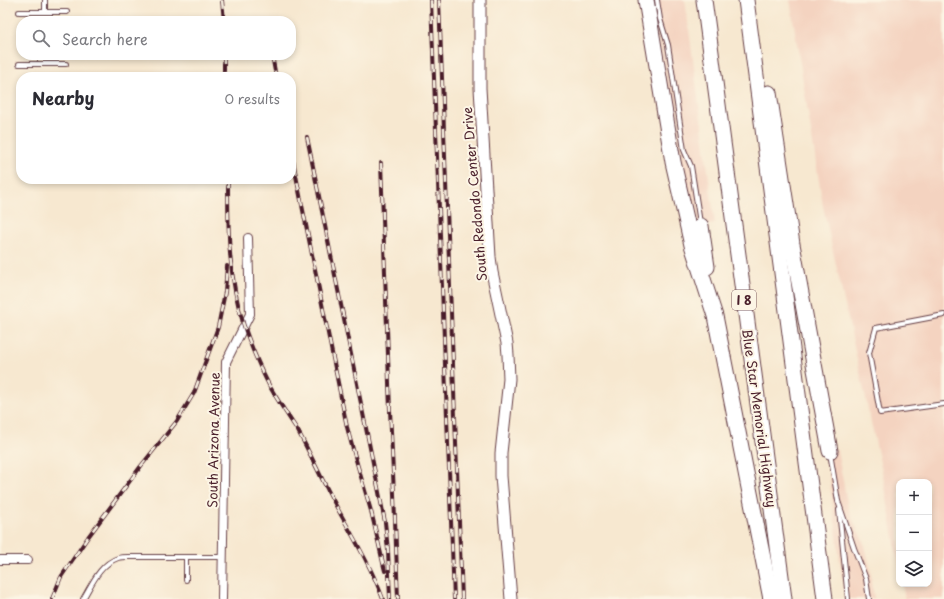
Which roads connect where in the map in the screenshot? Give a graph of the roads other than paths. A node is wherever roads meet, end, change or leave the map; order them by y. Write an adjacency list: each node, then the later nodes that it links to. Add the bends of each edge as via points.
1 (45, 0): 9 (lane)
2 (480, 0): 27 (street, South Redondo Center Drive, via 480,88 490,257 508,355 509,379 501,476)
3 (646, 0): 16 (highway, via 673,162 692,245)
4 (657, 0): 13 (lane, via 668,45 684,150 691,166)
5 (704, 0): 29 (highway, Blue Star Memorial Highway / I 8)
6 (746, 0): 30 (highway)
7 (752, 0): 18 (highway, via 792,244)
8 (20, 12): 9 (lane)
9 (44, 12): 10 (lane)
10 (67, 12)
11 (19, 64): 12 (lane)
12 (66, 64)
13 (701, 226): 16 (highway)
14 (248, 238): 21 (street, South Arizona Avenue, via 250,314 226,362)
15 (944, 315): 17 (lane, via 876,328 869,353 880,413)
16 (715, 316): 28 (highway)
17 (944, 404)
18 (830, 451): 19 (lane)
19 (838, 501): 31 (lane); 32 (lane, via 866,579)
20 (186, 557): 21 (lane); 24 (lane); 25 (lane, via 118,558 99,572)
21 (222, 557): 26 (street, South Arizona Avenue)
22 (0, 560): 23 (street)
23 (28, 560)
24 (186, 580)
25 (83, 599)
26 (222, 599)
27 (511, 599)
28 (771, 599)
29 (784, 599)
30 (825, 599)
31 (848, 599)
32 (869, 599)

